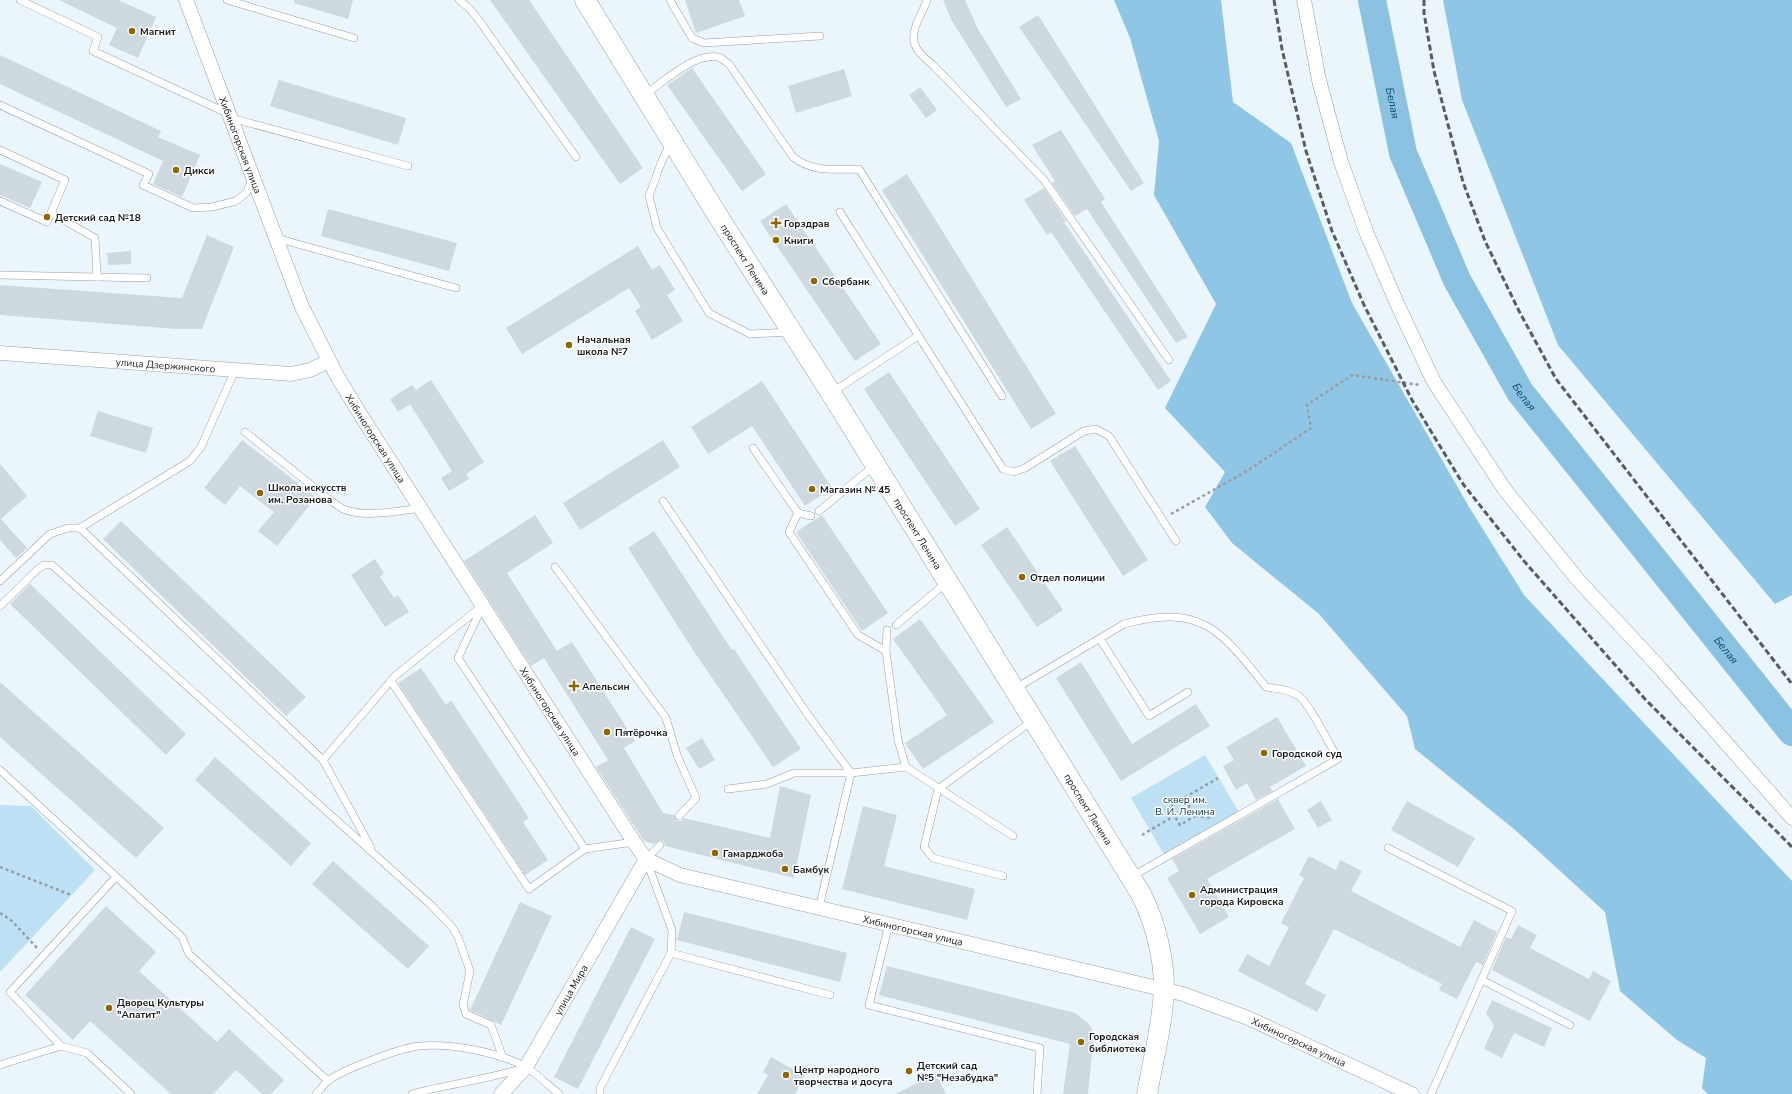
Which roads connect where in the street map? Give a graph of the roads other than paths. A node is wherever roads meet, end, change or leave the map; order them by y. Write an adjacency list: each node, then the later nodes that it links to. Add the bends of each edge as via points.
1 (20, 0): 13 (lane, via 98,37 92,51)
2 (186, 0): 13 (street, Хибиногорская улица)
3 (226, 0): 10 (lane)
4 (459, 0): 16 (lane, via 478,19)
5 (585, 0): 11 (main road, проспект Ленина)
6 (670, 0): 9 (lane, via 692,38 704,42)
7 (928, 0): 30 (lane, via 914,30 914,42 920,55 933,65 1044,180)
8 (1304, 0): 65 (street, via 1319,80 1341,162 1367,234 1438,388 1505,490 1579,581)
9 (820, 36)
10 (354, 38)
11 (644, 96): 14 (main road, проспект Ленина); 34 (lane, via 694,60 719,58 729,64 794,157 803,164 818,169 859,169)
12 (0, 106): 18 (lane, via 149,174 143,185 193,208 224,205 236,201 247,192)
13 (228, 115): 17 (lane); 18 (street, Хибиногорская улица)
14 (672, 141): 27 (main road, проспект Ленина); 27 (lane, via 660,163 649,196 657,228 709,313 750,334)
15 (0, 150): 21 (lane, via 65,180)
16 (576, 157)
17 (408, 166)
18 (252, 178): 22 (street, Хибиногорская улица)
19 (0, 201): 21 (lane, via 48,222)
20 (840, 212): 28 (lane)
21 (51, 213): 24 (lane, via 95,238)
22 (276, 238): 26 (lane); 31 (street, Хибиногорская улица, via 302,307)
23 (0, 275): 24 (lane)
24 (97, 277): 25 (lane)
25 (147, 278)
26 (456, 288)
27 (791, 332): 33 (main road, проспект Ленина)
28 (918, 336): 33 (lane); 44 (lane, via 1003,469 1014,472 1025,468 1084,430 1096,429 1109,436)
29 (0, 353): 32 (street, улица Дзержинского)
30 (1170, 360)
31 (329, 361): 32 (street, улица Дзержинского, via 310,370 291,374); 39 (street, Хибиногорская улица)
32 (235, 370): 43 (lane, via 201,447 190,461)
33 (831, 393): 37 (main road, проспект Ленина)
34 (1002, 396)
35 (245, 432): 39 (lane, via 344,509 381,513)
36 (753, 448): 41 (lane)
37 (875, 465): 40 (lane); 47 (main road, проспект Ленина)
38 (663, 501): 61 (lane, via 806,712)
39 (420, 508): 48 (street, Хибиногорская улица)
40 (820, 511)
41 (798, 513): 42 (lane); 53 (lane, via 789,532 858,635)
42 (811, 516)
43 (80, 528): 46 (lane, via 68,528 50,534); 58 (lane)
44 (1176, 541)
45 (555, 567): 64 (lane, via 666,718 677,755 696,798)
46 (0, 581)
47 (948, 582): 50 (lane); 55 (main road, проспект Ленина)
48 (483, 605): 54 (lane); 67 (street, Хибиногорская улица); 70 (lane, via 458,658)
49 (0, 606): 71 (lane, via 38,569 44,565 52,565)
50 (896, 625)
51 (888, 630): 53 (lane)
52 (1100, 639): 55 (lane); 56 (lane, via 1149,716); 75 (lane, via 1124,624 1144,618 1166,616 1192,619 1211,627 1238,651 1266,686 1288,690 1300,697 1338,759)
53 (886, 651): 59 (lane, via 898,740)
54 (391, 681): 58 (lane); 70 (lane, via 529,889)
55 (1014, 689): 57 (main road, проспект Ленина)
56 (1188, 692)
57 (1034, 720): 62 (lane); 75 (main road, проспект Ленина)
58 (323, 760): 71 (lane)
59 (906, 767): 61 (lane); 62 (lane)
60 (0, 770): 74 (lane)
61 (852, 773): 63 (lane, via 794,773 767,784); 76 (lane)
62 (938, 789): 66 (lane); 73 (lane, via 924,847 933,858)
63 (728, 790)
64 (679, 816)
65 (1792, 818)
66 (1013, 836)
67 (634, 842): 70 (lane); 72 (street, Хибиногорская улица)
68 (660, 845): 72 (lane)
69 (1388, 848): 79 (lane, via 1512,911)
70 (585, 849)
71 (373, 853): 84 (lane, via 452,927 470,971 463,1005 466,1014 491,1025)
72 (646, 859): 76 (street, Хибиногорская улица, via 680,875); 78 (lane, via 672,930); 86 (street, улица Мира)
73 (1003, 876)
74 (116, 877): 83 (lane, via 10,992); 87 (lane, via 182,937 189,954)
75 (1131, 877): 80 (main road, проспект Ленина, via 1150,913 1162,962)
76 (819, 908): 77 (street, Хибиногорская улица)
77 (889, 924): 80 (street, Хибиногорская улица); 94 (lane, via 869,1004 1040,1048)
78 (671, 953): 81 (lane); 93 (lane, via 600,1088)
79 (1482, 980): 82 (lane); 97 (lane)
80 (1155, 987): 95 (main road, проспект Ленина); 96 (street, Хибиногорская улица, via 1183,994 1248,1018)
81 (830, 995)
82 (1570, 1025)
83 (61, 1046): 85 (lane); 88 (lane, via 88,1053)
84 (503, 1058): 86 (lane); 87 (lane, via 474,1050 418,1046 344,1071)
85 (0, 1065)
86 (526, 1067): 90 (lane, via 493,1078 466,1081); 91 (street, улица Мира); 92 (lane)
87 (328, 1081): 89 (lane)
88 (131, 1094)
89 (316, 1094)
90 (412, 1094)
91 (501, 1094)
92 (559, 1094)
93 (600, 1094)
94 (1037, 1094)
95 (1147, 1094)
96 (1412, 1094)
97 (1431, 1094)

